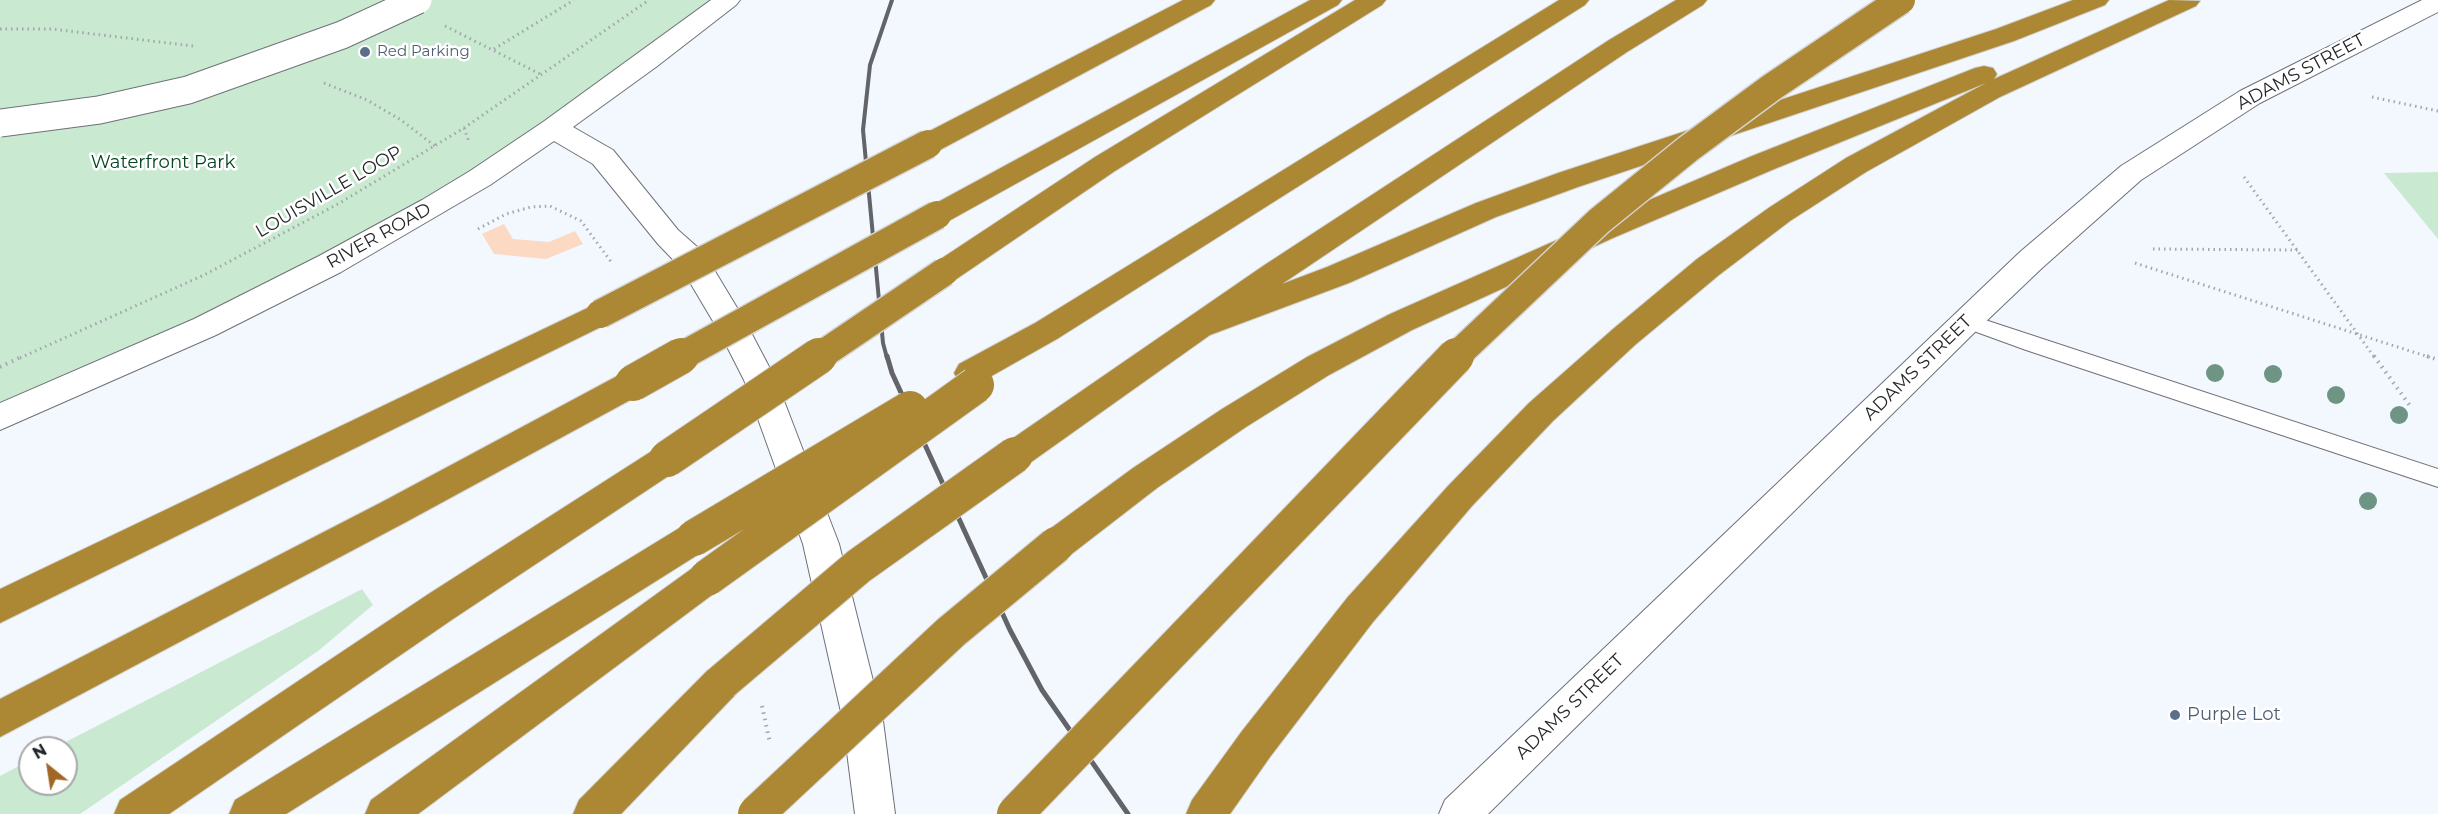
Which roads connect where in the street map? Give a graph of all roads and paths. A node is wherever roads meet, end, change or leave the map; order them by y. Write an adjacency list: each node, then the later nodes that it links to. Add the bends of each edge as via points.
1 (418, 0): 19 (street, bridge, via 300,51 188,90 99,110)
2 (574, 0): 15 (path)
3 (649, 0): 16 (path, LOUISVILLE LOOP)
4 (727, 0): 20 (street, RIVER ROAD)
5 (1202, 0): 34 (highway, bridge, via 600,314)
6 (1329, 0): 35 (highway, bridge, via 384,518)
7 (1373, 0): 36 (highway, bridge, via 1105,164)
8 (1576, 0): 30 (highway)
9 (1694, 0): 26 (highway, via 1618,46)
10 (1901, 0): 42 (highway, bridge, via 1762,94 1599,222 1462,350)
11 (2096, 0): 26 (highway, via 2005,35 1568,180 1486,210 1338,275)
12 (2188, 0): 40 (highway, bridge, via 1989,72 1762,163 1401,322 1318,366 1145,478 1056,545 951,632); 43 (highway, via 1933,122 1856,165 1708,267 1541,412 1460,496 1360,610)
13 (2438, 2): 25 (street, ADAMS STREET, via 2250,97 2131,174)
14 (438, 24): 15 (path)
15 (493, 50): 16 (path)
16 (542, 75): 29 (path, LOUISVILLE LOOP, via 464,128 278,237 204,275)
17 (2372, 97): 18 (path)
18 (2438, 111)
19 (0, 123)
20 (553, 128): 32 (street, RIVER ROAD, via 480,178 330,264 205,327); 41 (street, via 603,156 693,261 760,380 821,544 863,721)
21 (2244, 177): 23 (path)
22 (2153, 249): 23 (path)
23 (2299, 250): 27 (path)
24 (2135, 262): 27 (path)
25 (1967, 321): 33 (lane); 44 (street, ADAMS STREET)
26 (1198, 327): 39 (highway, bridge, via 859,566 722,682)
27 (2360, 335): 28 (path); 31 (path)
28 (2438, 360)
29 (0, 367)
30 (974, 379): 37 (highway, bridge, via 694,538); 38 (highway, bridge)
31 (2411, 407)
32 (0, 417)
33 (2438, 478)
34 (0, 607)
35 (0, 719)
36 (134, 814)
37 (249, 814)
38 (386, 814)
39 (593, 814)
40 (756, 814)
41 (875, 814)
42 (1015, 814)
43 (1206, 814)
44 (1459, 814)

